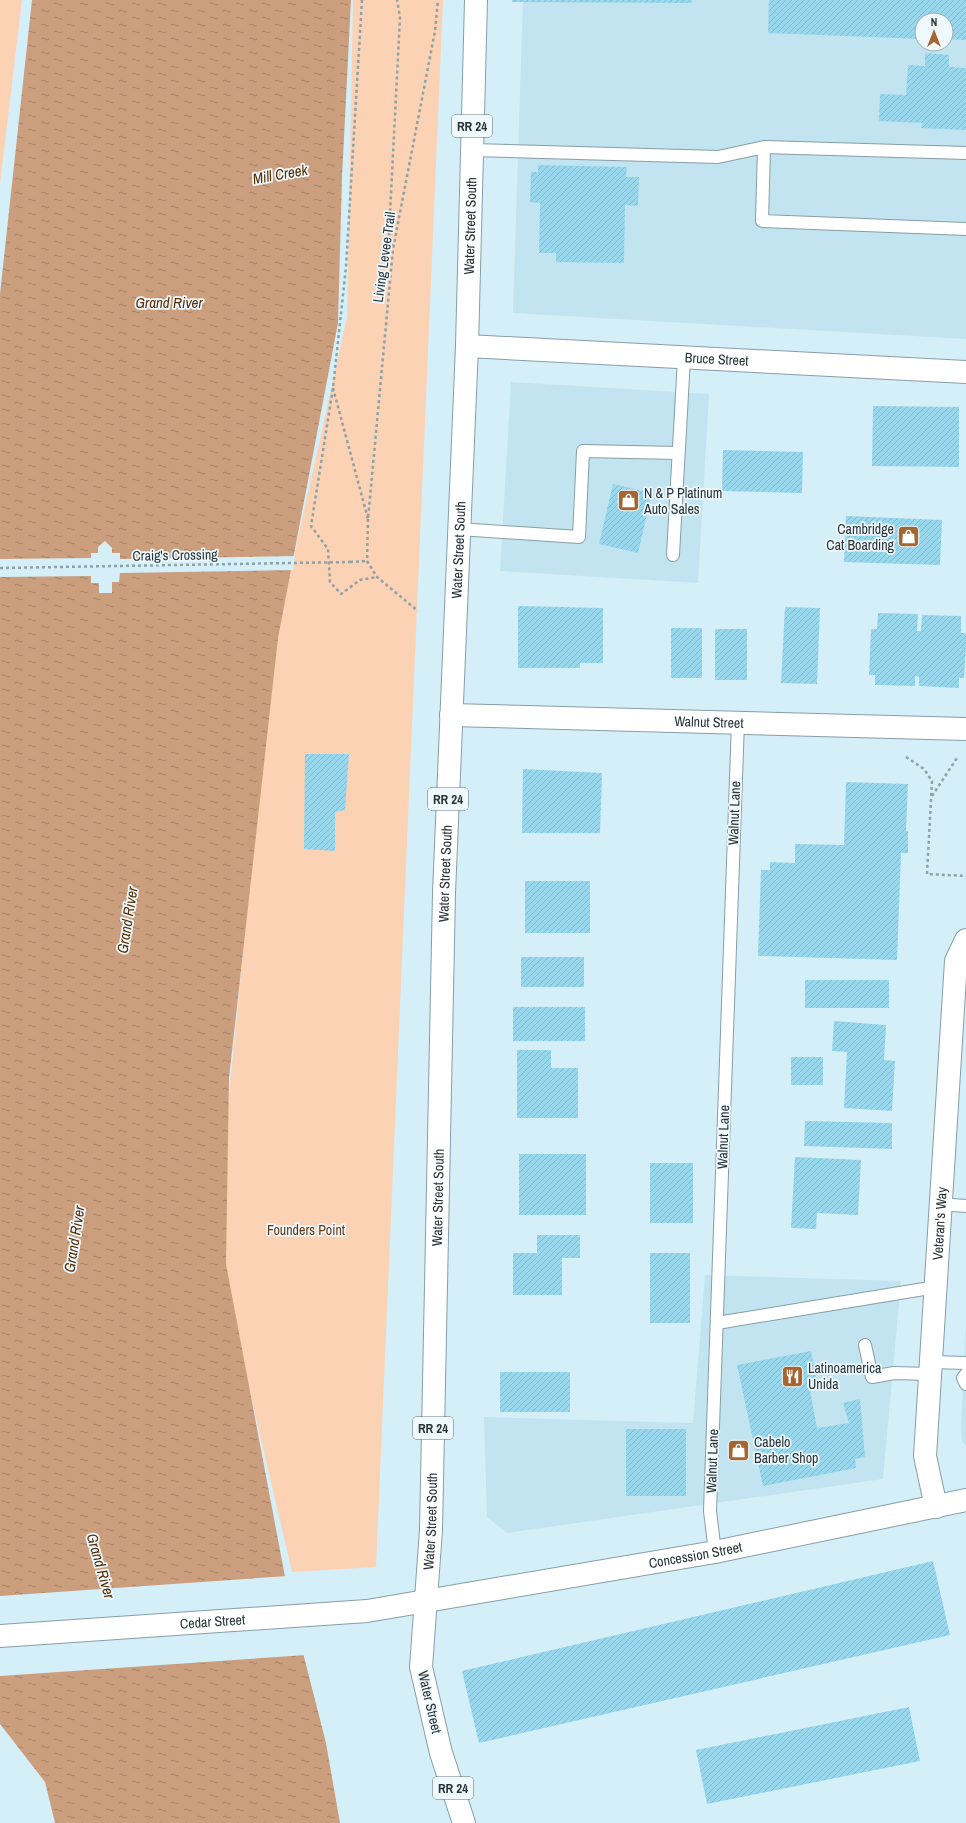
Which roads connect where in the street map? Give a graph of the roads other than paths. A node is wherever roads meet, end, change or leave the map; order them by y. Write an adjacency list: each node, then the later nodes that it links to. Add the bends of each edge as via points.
1 (476, 0): 3 (main road, Water Street South / RR 24)
2 (764, 147): 3 (lane, via 718,157); 4 (lane); 5 (lane, via 762,221)
3 (472, 150): 6 (main road, Water Street South / RR 24)
4 (966, 153)
5 (966, 229)
6 (467, 346): 7 (main road, Bruce Street); 10 (main road, Water Street South / RR 24)
7 (684, 358): 8 (main road, Bruce Street); 9 (lane)
8 (966, 372)
9 (678, 453): 10 (lane, via 583,451 579,537); 11 (lane)
10 (459, 529): 12 (main road, Water Street South / RR 24)
11 (673, 555)
12 (451, 715): 13 (main road, Walnut Street); 29 (main road, Water Street South / RR 24, via 444,893 430,1530)
13 (738, 722): 14 (main road, Walnut Street); 20 (lane, Walnut Lane)
14 (966, 728)
15 (966, 940): 16 (main road, Veteran's Way, via 956,961)
16 (960, 1007): 17 (main road, Veteran's Way)
17 (940, 1204): 18 (lane); 19 (main road, Veteran's Way)
18 (966, 1206)
19 (936, 1287): 20 (lane); 23 (main road, Veteran's Way)
20 (717, 1324): 28 (lane, Walnut Lane, via 710,1511)
21 (865, 1345): 23 (lane, via 872,1377)
22 (966, 1363): 23 (lane)
23 (931, 1368): 27 (main road, Veteran's Way, via 925,1456)
24 (966, 1374): 25 (lane, via 963,1378)
25 (966, 1384)
26 (966, 1500): 27 (main road, Concession Street)
27 (936, 1507): 28 (main road, Concession Street)
28 (715, 1552): 29 (main road, Concession Street)
29 (424, 1602): 30 (main road, Cedar Street, via 367,1611); 31 (main road, Water Street / RR 24, via 421,1667 441,1753)
30 (0, 1636)
31 (464, 1823)

